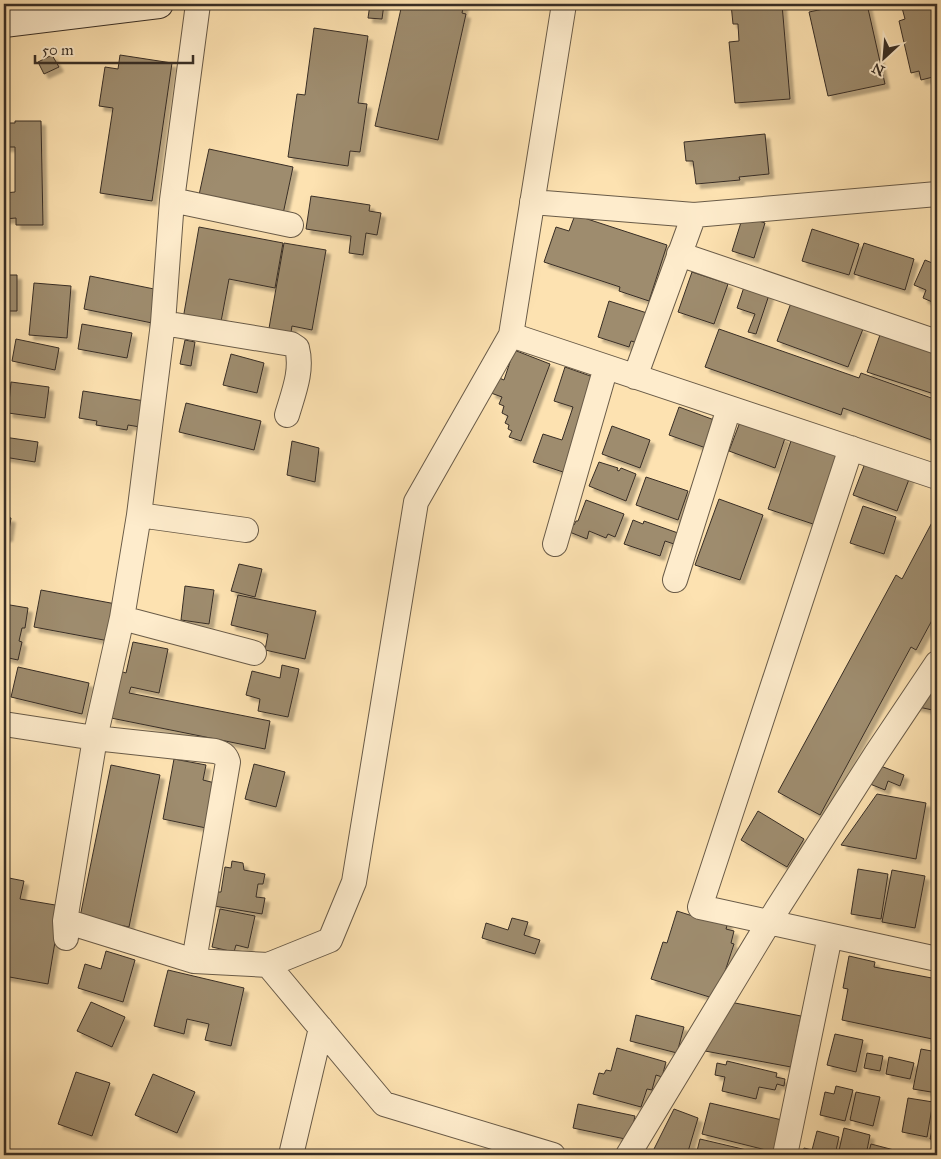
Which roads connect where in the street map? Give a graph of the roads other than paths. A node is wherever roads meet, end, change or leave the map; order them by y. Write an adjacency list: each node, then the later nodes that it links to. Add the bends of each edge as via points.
1 (159, 4): 4 (street)
2 (198, 4): 6 (street)
3 (564, 4): 7 (street)
4 (4, 23)
5 (937, 194): 8 (street)
6 (172, 200): 9 (street); 11 (street)
7 (532, 202): 8 (street); 12 (street)
8 (694, 215): 10 (street)
9 (291, 225)
10 (679, 254): 13 (street); 15 (street)
11 (163, 324): 17 (street, via 291,344 297,348 299,371); 20 (street)
12 (511, 336): 14 (street); 33 (street, via 416,502 354,882 330,940)
13 (937, 342)
14 (606, 367): 15 (street); 22 (street)
15 (635, 377): 16 (street)
16 (729, 408): 18 (street); 23 (street)
17 (287, 415)
18 (851, 448): 19 (street); 29 (street, via 700,907)
19 (937, 477)
20 (139, 515): 21 (street); 24 (street)
21 (246, 530)
22 (555, 544)
23 (675, 580)
24 (122, 618): 25 (street); 28 (street)
25 (254, 653)
26 (937, 663): 29 (street)
27 (4, 724): 28 (street)
28 (95, 738): 32 (street, via 66,929); 32 (street, via 215,751 227,758)
29 (768, 922): 30 (street); 37 (street)
30 (830, 936): 31 (street); 38 (street)
31 (937, 959)
32 (194, 961): 33 (street)
33 (268, 965): 34 (street)
34 (321, 1028): 35 (street); 36 (street, via 384,1104)
35 (291, 1155)
36 (553, 1155)
37 (628, 1155)
38 (785, 1155)

